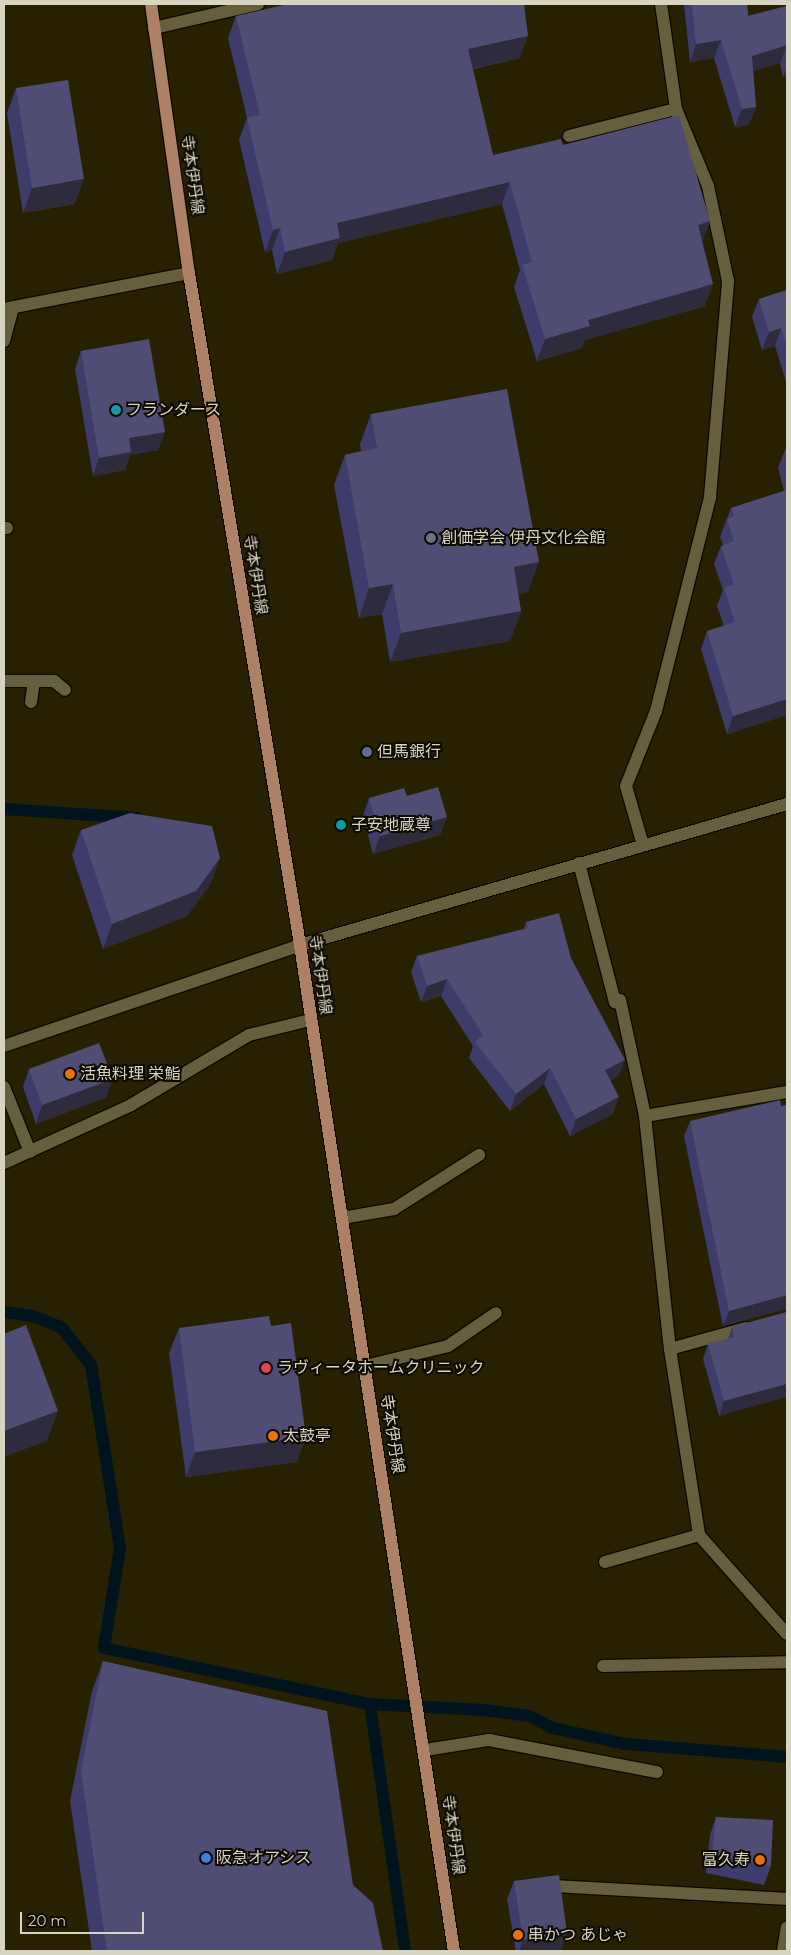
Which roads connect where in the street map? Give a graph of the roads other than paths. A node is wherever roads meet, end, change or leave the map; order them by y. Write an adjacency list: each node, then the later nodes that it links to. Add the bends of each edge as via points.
1 (151, 4): 4 (main road, 寺本伊丹線)
2 (258, 4): 4 (street)
3 (661, 4): 5 (street)
4 (154, 28): 7 (main road, 寺本伊丹線)
5 (676, 109): 6 (street); 15 (street, via 708,186 728,281 710,497 659,702 626,786)
6 (569, 136)
7 (189, 274): 8 (street); 17 (main road, 寺本伊丹線)
8 (8, 308): 9 (street)
9 (4, 341)
10 (4, 681): 11 (street)
11 (34, 681): 12 (street, via 54,681); 13 (street)
12 (65, 690)
13 (30, 702)
14 (787, 804): 15 (street)
15 (643, 845): 16 (street)
16 (579, 863): 17 (street); 22 (street, via 615,1002 620,1000)
17 (300, 945): 18 (main road, 寺本伊丹線); 19 (street)
18 (310, 1020): 23 (street, via 249,1035 131,1105); 26 (main road, 寺本伊丹線)
19 (4, 1046)
20 (4, 1087): 23 (street)
21 (787, 1092): 22 (street)
22 (645, 1116): 29 (street)
23 (30, 1152): 25 (street)
24 (479, 1155): 26 (street, via 394,1209)
25 (4, 1163)
26 (342, 1218): 30 (main road, 寺本伊丹線)
27 (496, 1313): 30 (street, via 448,1346)
28 (760, 1324): 29 (street)
29 (670, 1348): 31 (street)
30 (365, 1366): 36 (main road, 寺本伊丹線)
31 (699, 1535): 32 (street); 33 (street)
32 (605, 1562)
33 (787, 1634)
34 (787, 1662): 35 (street)
35 (603, 1666)
36 (425, 1750): 37 (street, via 489,1740); 41 (main road, 寺本伊丹線)
37 (657, 1772)
38 (555, 1886): 39 (street)
39 (787, 1899)
40 (787, 1926): 42 (street)
41 (454, 1951)
42 (783, 1951)

